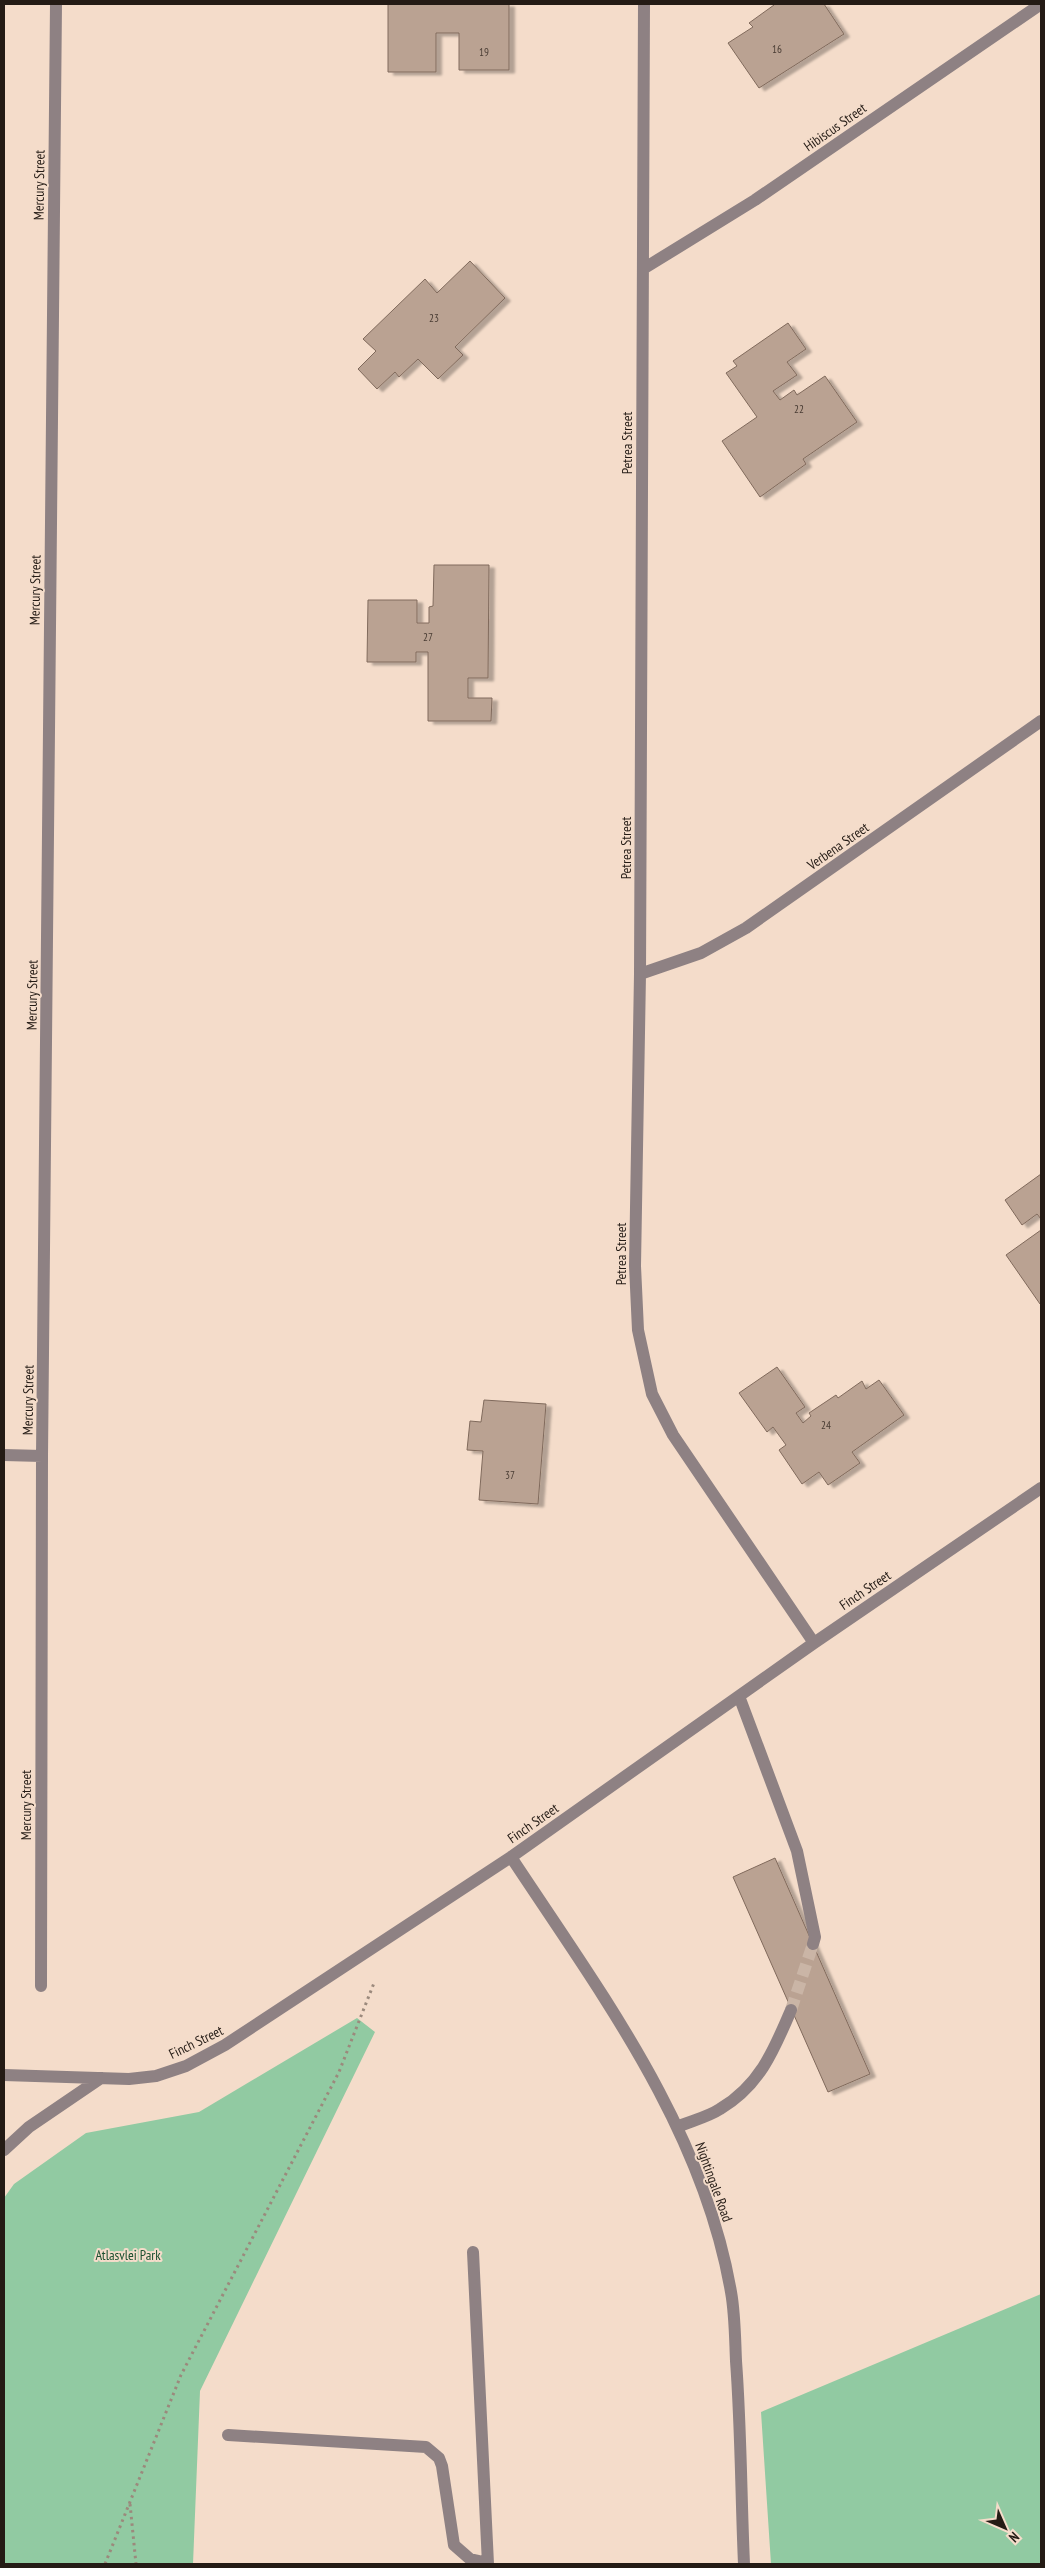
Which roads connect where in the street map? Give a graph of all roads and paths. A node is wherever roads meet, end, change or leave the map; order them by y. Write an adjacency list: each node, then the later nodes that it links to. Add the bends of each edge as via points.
1 (56, 4): 8 (street, Mercury Street)
2 (644, 4): 4 (street, Petrea Street)
3 (1040, 4): 4 (street, Hibiscus Street, via 755,200)
4 (642, 269): 6 (street, Petrea Street)
5 (1041, 721): 6 (street, Verbena Street, via 746,928 701,953)
6 (640, 974): 10 (street, Petrea Street, via 635,1266 638,1330 652,1394 673,1436)
7 (4, 1456): 8 (street)
8 (42, 1456): 15 (street, Mercury Street)
9 (1041, 1488): 10 (street, Finch Street)
10 (814, 1643): 11 (street, Finch Street)
11 (739, 1696): 12 (street, Finch Street); 13 (street, via 797,1851 815,1937)
12 (511, 1856): 18 (street, Finch Street, via 225,2045 186,2066 156,2076); 19 (street, Nightingale Road, via 612,2011 666,2101)
13 (813, 1944)
14 (375, 1982): 23 (path, via 338,2072 181,2375)
15 (41, 1986)
16 (791, 2010): 19 (street, via 770,2058 750,2086 720,2110)
17 (4, 2075): 18 (street, Finch Street)
18 (100, 2078): 20 (street, via 29,2127)
19 (677, 2127): 27 (street, Nightingale Road, via 703,2188 732,2293)
20 (4, 2150)
21 (473, 2252): 24 (street)
22 (228, 2435): 24 (street, via 426,2447 434,2451 442,2466 454,2545 470,2559)
23 (130, 2503): 25 (path); 26 (path)
24 (488, 2563)
25 (105, 2564)
26 (136, 2564)
27 (744, 2564)

